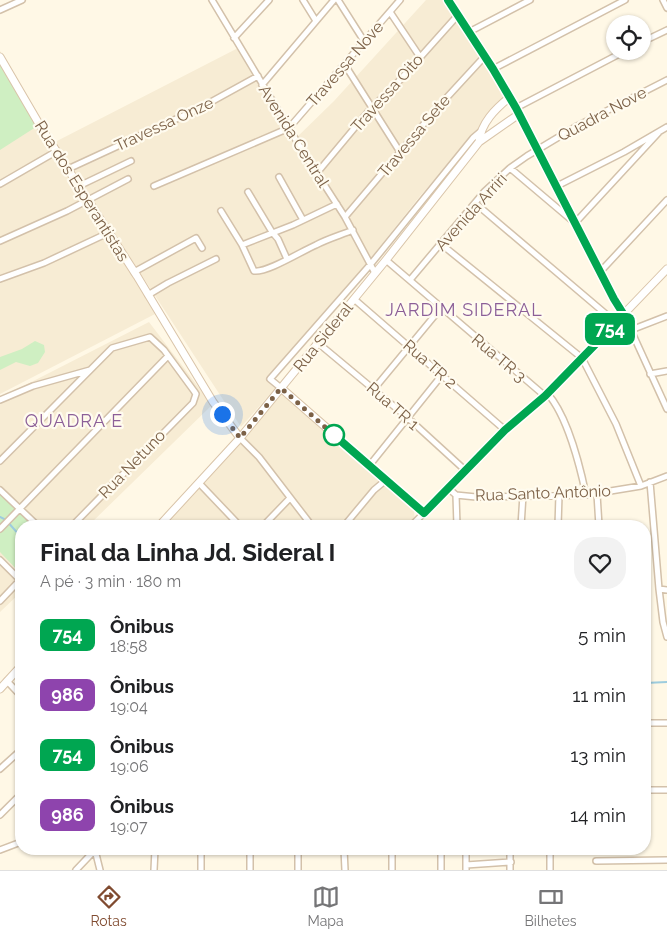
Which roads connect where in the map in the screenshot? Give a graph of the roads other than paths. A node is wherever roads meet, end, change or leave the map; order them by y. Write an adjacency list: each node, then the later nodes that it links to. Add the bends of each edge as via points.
1 (22, 0): 13 (street)
2 (212, 0): 20 (street, Avenida Central)
3 (269, 0): 20 (street)
4 (303, 0): 16 (street)
5 (334, 0): 16 (street)
6 (338, 0): 21 (street)
7 (400, 0): 14 (street, Travessa Nove)
8 (448, 0): 15 (main road)
9 (530, 0): 18 (street)
10 (625, 0): 27 (street)
11 (664, 0): 12 (street)
12 (667, 8)
13 (0, 10)
14 (390, 12): 21 (street, Travessa Nove); 22 (street)
15 (458, 15): 18 (main road); 22 (street, Travessa Oito)
16 (316, 21): 30 (street)
17 (667, 30): 19 (street)
18 (469, 32): 23 (main road)
19 (651, 37)
20 (234, 38): 28 (street, Avenida Central)
21 (364, 41): 26 (street, Travessa Nove)
22 (420, 56): 32 (street, Travessa Oito)
23 (484, 56): 27 (main road); 41 (street, Travessa Sete)
24 (0, 57): 40 (main road, Rua dos Esperantistas)
25 (608, 60): 33 (street)
26 (345, 65): 32 (street); 35 (street, Travessa Nove)
27 (493, 69): 31 (main road)
28 (258, 76): 30 (street, Avenida Central); 44 (street, Travessa Onze, via 200,108)
29 (667, 80): 39 (street, Quadra Nove)
30 (262, 84): 35 (street, Avenida Central)
31 (510, 97): 33 (main road); 37 (main road, Rua Sideral, via 493,112)
32 (372, 107): 41 (street); 45 (street, Travessa Oito)
33 (518, 111): 38 (main road, Rua Sideral); 39 (main road)
34 (667, 127): 36 (street)
35 (289, 128): 45 (street, Avenida Central); 50 (street)
36 (660, 131): 51 (street); 60 (street)
37 (480, 132): 38 (main road, Rua Sideral); 71 (street)
38 (478, 142): 70 (main road, Rua Sideral)
39 (538, 149): 43 (street, Avenida Arriri); 51 (main road)
40 (57, 151): 44 (main road, Rua dos Esperantistas); 48 (street)
41 (400, 152): 58 (street, Travessa Sete)
42 (131, 161): 49 (street)
43 (510, 168): 55 (street, Avenida Arriri); 60 (street)
44 (68, 169): 49 (main road, Rua dos Esperantistas)
45 (317, 173): 56 (street, Avenida Central)
46 (279, 177): 59 (street)
47 (128, 179): 54 (street)
48 (0, 184)
49 (79, 186): 54 (main road, Rua dos Esperantistas)
50 (154, 186)
51 (557, 186): 60 (main road)
52 (248, 192): 62 (street)
53 (667, 200): 74 (street)
54 (88, 201): 63 (main road, Rua dos Esperantistas); 64 (street)
55 (475, 203): 65 (street, Avenida Arriri); 83 (street)
56 (337, 204): 58 (street, Avenida Central); 59 (street)
57 (221, 211): 66 (street)
58 (345, 217): 61 (street, Avenida Central)
59 (303, 220): 62 (street)
60 (575, 223): 74 (main road)
61 (353, 230): 69 (street); 71 (street, Avenida Central)
62 (272, 232): 66 (street); 69 (street)
63 (108, 233): 73 (main road, Rua dos Esperantistas); 76 (street, via 44,263)
64 (0, 241)
65 (442, 244): 77 (street, Avenida Arriri); 88 (street)
66 (242, 245): 69 (street, via 256,272)
67 (202, 248): 73 (street, via 196,238)
68 (216, 259): 78 (street)
69 (287, 259)
70 (386, 260): 75 (main road, Rua Sideral); 77 (street, Rua TR 3)
71 (370, 265): 75 (street, Avenida Central); 93 (street, via 270,379)
72 (667, 269): 81 (main road)
73 (134, 272): 78 (main road, Rua dos Esperantistas)
74 (600, 272): 81 (main road)
75 (374, 274): 79 (main road, Rua Sideral)
76 (0, 279)
77 (410, 280): 80 (street, Rua TR 3)
78 (148, 295): 100 (main road, Rua dos Esperantistas, via 213,402)
79 (354, 299): 85 (main road, Rua Sideral); 86 (street, Rua TR 2)
80 (441, 308): 86 (street); 95 (street, Rua TR 3)
81 (624, 315): 83 (main road); 84 (street)
82 (667, 316): 84 (street)
83 (618, 322): 88 (main road)
84 (631, 330): 91 (street)
85 (318, 343): 93 (main road, Rua Sideral); 94 (street, Rua TR 1)
86 (409, 346): 92 (street, Rua TR 2); 94 (street)
87 (168, 356): 89 (street, via 150,337 112,348); 117 (street); 120 (street, Rua Netuno, via 196,394 193,402)
88 (582, 358): 95 (main road); 108 (street, via 616,424)
89 (90, 370): 96 (street, via 33,386); 101 (street)
90 (667, 371): 91 (street)
91 (650, 374): 97 (street)
92 (442, 375): 98 (street); 99 (street, Rua TR 2)
93 (281, 388): 100 (main road, Rua Sideral); 102 (main road)
94 (374, 389): 98 (street, Rua TR 1)
95 (546, 395): 99 (main road); 115 (street, Rua TR 3, via 554,402 568,434)
96 (0, 400)
97 (667, 409)
98 (408, 418): 102 (street); 103 (street, Rua TR 1)
99 (505, 430): 103 (main road)
100 (240, 438): 107 (main road, Rua Sideral); 116 (street)
101 (0, 461)
102 (369, 466): 105 (main road)
103 (466, 471): 109 (main road)
104 (667, 476): 106 (street, Rua Santo Antônio)
105 (386, 480): 118 (main road); 125 (street)
106 (650, 482): 108 (street, Rua Santo Antônio); 135 (street)
107 (199, 483): 121 (main road, Rua Sideral); 122 (street)
108 (641, 486): 112 (street, Rua Santo Antônio)
109 (448, 488): 111 (street, Rua Santo Antônio); 118 (main road)
110 (0, 490): 117 (street)
111 (456, 494): 113 (street, Rua Santo Antônio, via 476,497); 127 (street)
112 (597, 494): 115 (street, Rua Santo Antônio); 130 (street)
113 (523, 495): 114 (street, Rua Santo Antônio); 128 (street)
114 (559, 495): 115 (street, Rua Santo Antônio); 129 (street)
115 (586, 495)
116 (290, 498): 123 (street); 124 (street)
117 (20, 509): 119 (street); 131 (street)
118 (424, 513): 126 (street)
119 (32, 520)
120 (78, 520)
121 (165, 520)
122 (234, 520)
123 (269, 520)
124 (307, 520)
125 (349, 520)
126 (419, 520)
127 (457, 520)
128 (521, 520)
129 (558, 520)
130 (599, 520)
131 (2, 527)
132 (0, 560): 133 (street)
133 (15, 574)
134 (15, 586): 137 (street)
135 (659, 590): 136 (street); 138 (street)
136 (667, 590)
137 (0, 601)
138 (666, 627): 139 (street)
139 (667, 637)
140 (15, 672): 141 (main road)
141 (7, 681): 142 (main road); 143 (street)
142 (0, 689)
143 (15, 690)
144 (651, 723): 145 (street)
145 (667, 723)
146 (15, 755): 147 (street)
147 (0, 769)
148 (651, 790): 149 (street)
149 (667, 790)
150 (15, 800): 151 (street)
151 (0, 815)
152 (15, 844): 153 (street)
153 (0, 850)
154 (90, 855): 170 (street)
155 (96, 855): 171 (street)
156 (154, 855): 172 (street)
157 (202, 855): 173 (street)
158 (250, 855): 174 (street)
159 (298, 855): 175 (street)
160 (344, 855): 176 (street)
161 (392, 855): 177 (street)
162 (441, 855): 178 (street)
163 (466, 855): 169 (street)
164 (510, 855): 168 (street)
165 (550, 855): 180 (street)
166 (667, 860): 167 (street)
167 (596, 861)
168 (511, 862): 169 (street); 179 (street)
169 (466, 868)
170 (76, 870)
171 (100, 870)
172 (154, 870)
173 (201, 870)
174 (250, 870)
175 (298, 870)
176 (345, 870)
177 (392, 870)
178 (441, 870)
179 (510, 870)
180 (550, 870)

